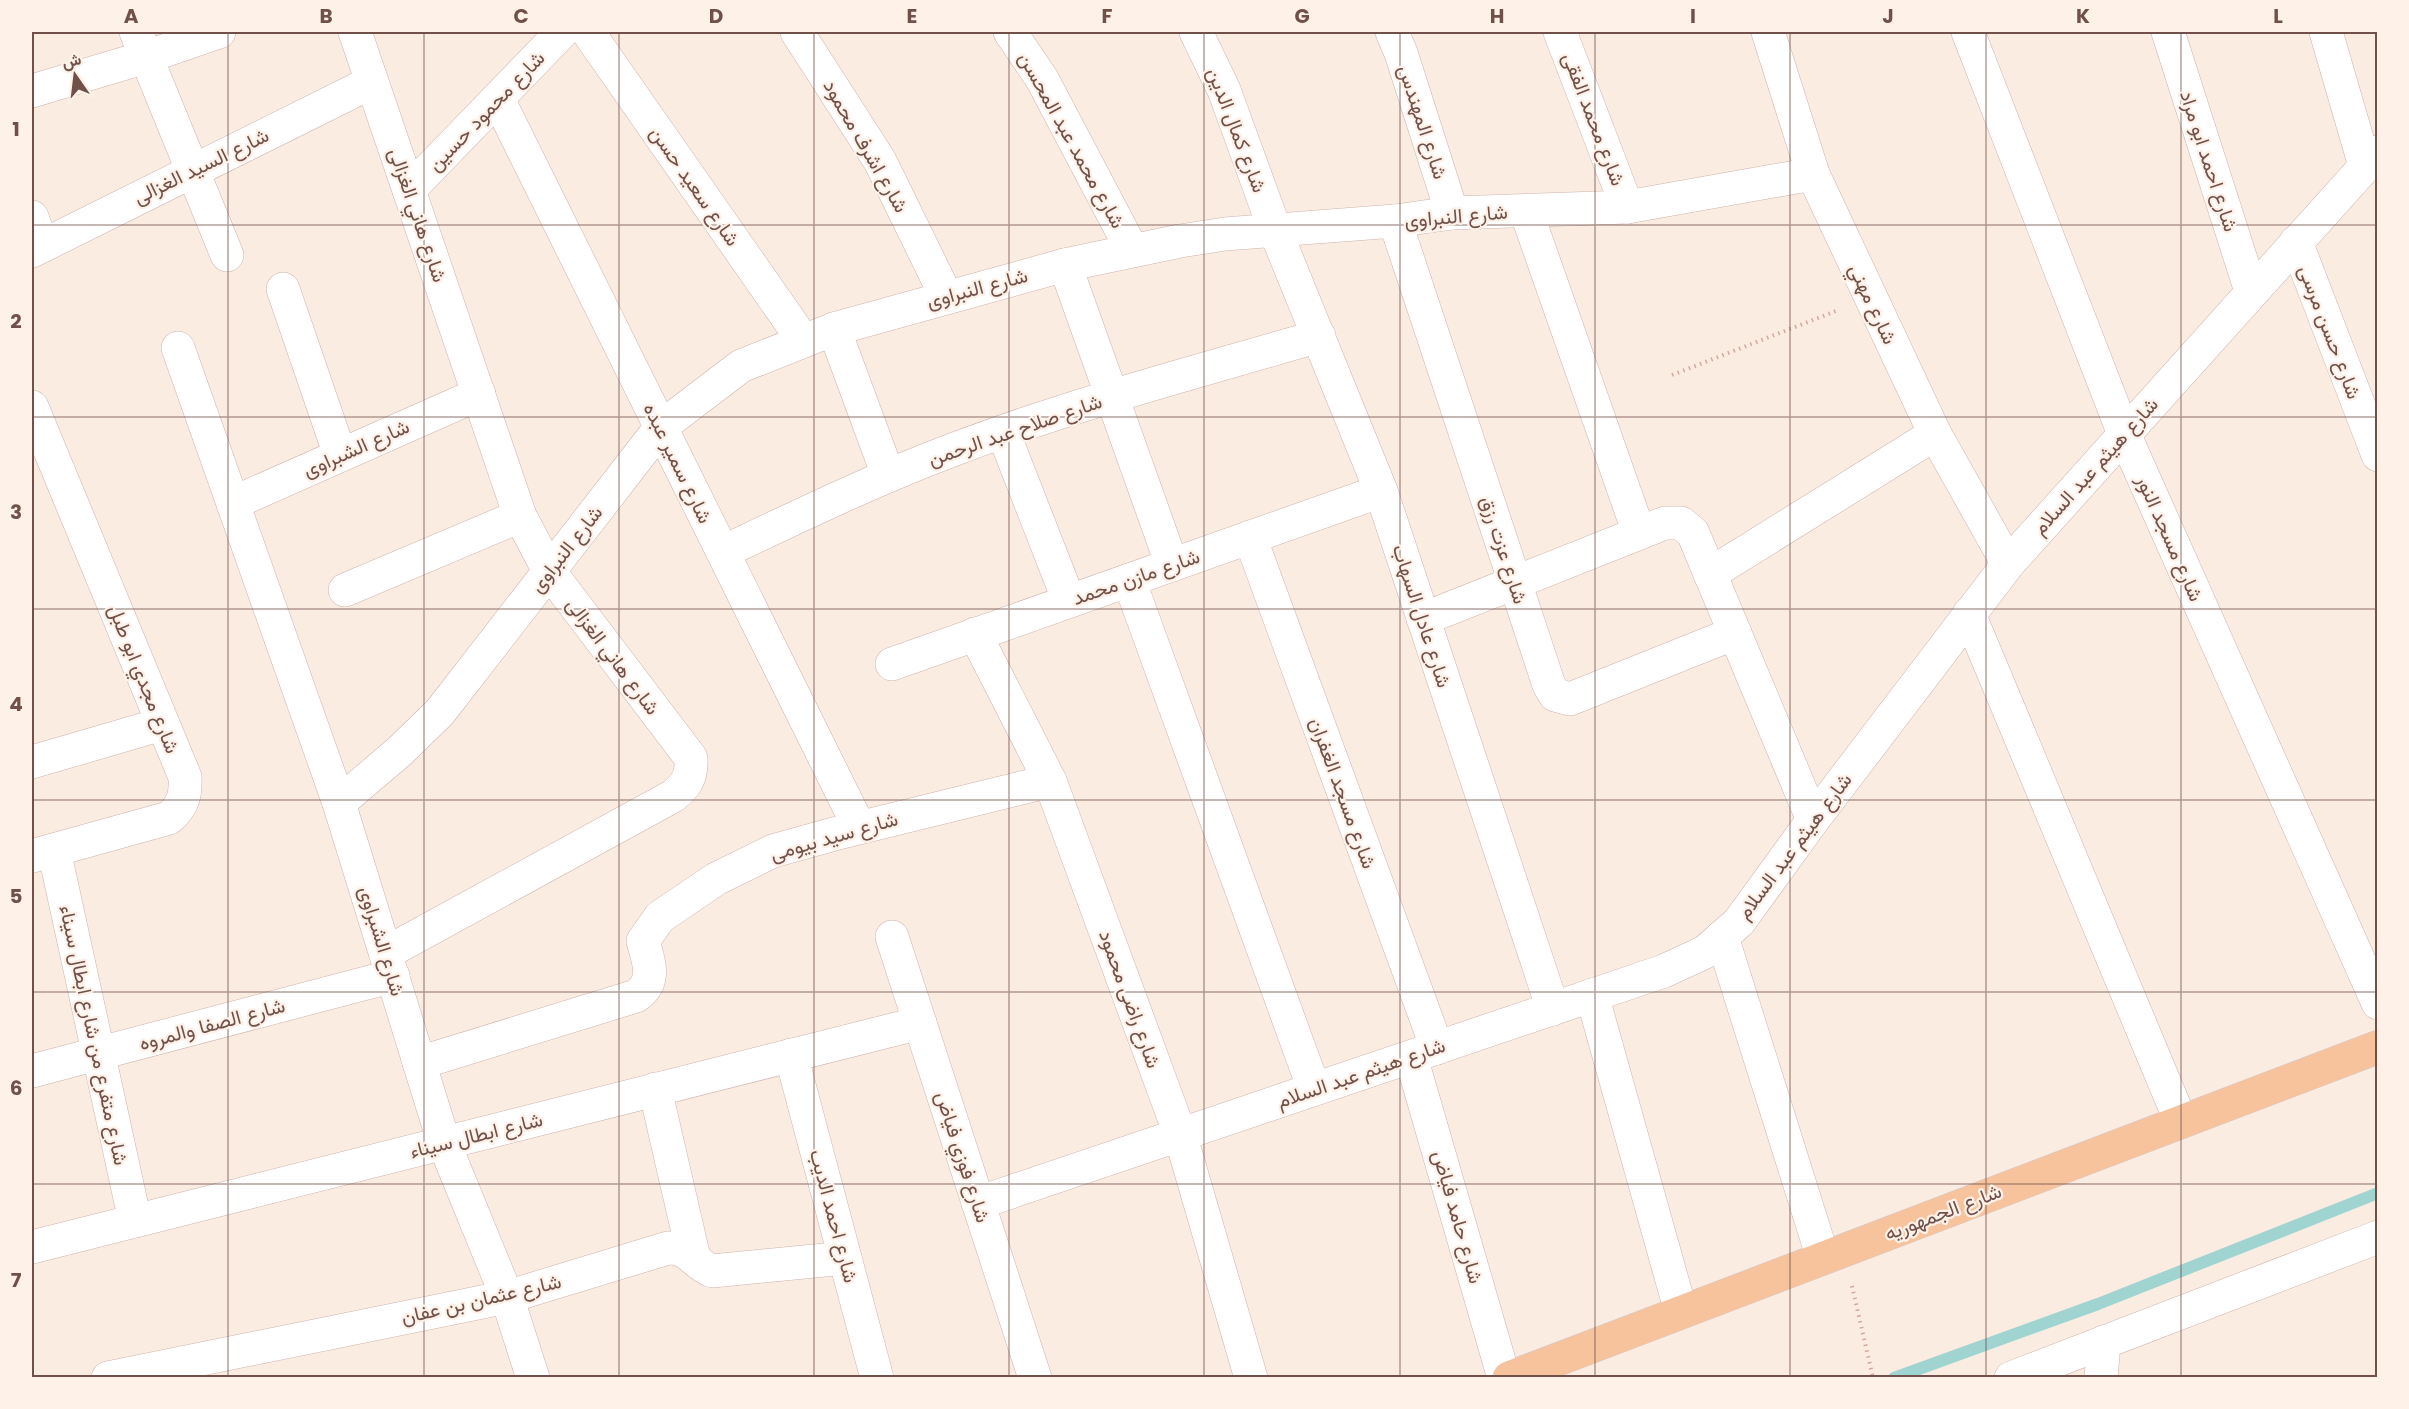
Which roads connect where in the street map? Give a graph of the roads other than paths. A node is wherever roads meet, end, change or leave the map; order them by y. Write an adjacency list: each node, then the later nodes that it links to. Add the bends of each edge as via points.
1 (219, 32): 14 (street)
2 (355, 32): 15 (street, شارع هاني الغزالى)
3 (562, 32): 17 (street, شارع محمود حسين)
4 (588, 32): 37 (street, شارع سعيد حسن)
5 (797, 32): 34 (street, شارع اشرف محمود, via 880,161)
6 (1010, 32): 29 (street, شارع محمد عبد المحسن, via 1042,80)
7 (1196, 32): 26 (street, شارع كمال الدين, via 1224,90)
8 (1392, 32): 24 (street, شارع المهندس)
9 (1560, 32): 22 (street, شارع محمد الفقى)
10 (1768, 32): 20 (street, شارع مهني)
11 (1968, 32): 45 (street, شارع مسجد النور)
12 (2168, 32): 33 (street, شارع احمد ابو مراد)
13 (2326, 32): 18 (street)
14 (141, 44): 16 (street); 19 (street)
15 (372, 82): 19 (street, شارع السيد الغزالى); 21 (street, شارع هاني الغزالى)
16 (32, 91)
17 (498, 99): 21 (street, شارع محمود حسين); 42 (street, شارع سمير عبده)
18 (2371, 159): 28 (street, شارع هيثم عبد السلام)
19 (193, 169): 27 (street, شارع السيد الغزالى); 30 (street)
20 (1813, 174): 22 (street, شارع النبراوى); 44 (street, شارع مهني)
21 (409, 190): 39 (street, شارع هاني الغزالى)
22 (1627, 207): 23 (street, شارع النبراوى)
23 (1526, 211): 24 (street, شارع النبراوى); 52 (street)
24 (1452, 213): 25 (street, شارع النبراوى)
25 (1395, 221): 26 (street, شارع النبراوى); 60 (street, شارع عزت رزق)
26 (1275, 230): 29 (street, شارع النبراوى); 36 (street, شارع عادل السهاب)
27 (35, 238)
28 (2296, 242): 33 (street, شارع هيثم عبد السلام); 47 (street, شارع حسن مرسى)
29 (1132, 250): 31 (street, شارع النبراوى)
30 (227, 255)
31 (1065, 265): 34 (street, شارع النبراوى); 40 (street)
32 (283, 290): 46 (street)
33 (2251, 291): 45 (street, شارع هيثم عبد السلام)
34 (946, 296): 35 (street, شارع النبراوى)
35 (834, 329): 37 (street, شارع النبراوى); 48 (street)
36 (1319, 336): 40 (street, شارع صلاح عبد الرحمن); 49 (street, شارع عادل السهاب)
37 (803, 340): 42 (street, شارع النبراوى, via 741,366)
38 (178, 348): 50 (street, شارع الشبراوى)
39 (478, 394): 46 (street, شارع الشبراوى); 51 (street, شارع هاني الغزالى)
40 (1112, 396): 43 (street, شارع صلاح عبد الرحمن); 56 (street)
41 (32, 406): 68 (street, شارع مجدي ابو طبل)
42 (661, 427): 54 (street, شارع سمير عبده); 57 (street, شارع النبراوى)
43 (1003, 432): 48 (street, شارع صلاح عبد الرحمن); 62 (street)
44 (1935, 434): 55 (street, شارع مهني); 58 (street)
45 (2124, 434): 55 (street, شارع هيثم عبد السلام); 79 (street, شارع مسجد النور)
46 (339, 455): 50 (street, شارع الشبراوى)
47 (2378, 455)
48 (888, 475): 54 (street, شارع صلاح عبد الرحمن)
49 (1381, 491): 53 (street, شارع مازن محمد); 64 (street, شارع عادل السهاب)
50 (233, 503): 71 (street, شارع الشبراوى)
51 (520, 516): 57 (street, شارع هاني الغزالى); 61 (street)
52 (1639, 533): 58 (street, via 1665,523 1681,523 1692,533); 60 (street)
53 (1250, 537): 56 (street, شارع مازن محمد); 83 (street, شارع مسجد الغفران)
54 (723, 552): 73 (street, شارع سمير عبده)
55 (2008, 564): 63 (street, شارع هيثم عبد السلام)
56 (1172, 565): 59 (street, شارع مازن محمد)
57 (549, 570): 71 (street, شارع النبراوى, via 440,712); 77 (street, شارع هاني الغزالى, via 691,758 688,780 674,796)
58 (1710, 574): 65 (street)
59 (1129, 580): 62 (street, شارع مازن محمد); 89 (street)
60 (1515, 583): 64 (street); 65 (street, شارع عزت رزق, via 1551,690 1565,699)
61 (345, 590)
62 (1069, 601): 66 (street, شارع مازن محمد)
63 (1969, 614): 72 (street, شارع هيثم عبد السلام); 90 (street)
64 (1423, 619): 80 (street, شارع عادل السهاب)
65 (1735, 633): 72 (street)
66 (975, 634): 67 (street, شارع مازن محمد); 70 (street, شارع راضى محمود)
67 (892, 664)
68 (162, 724): 69 (street); 74 (street, شارع مجدي ابو طبل, via 185,777 184,801 178,810 169,818)
69 (32, 762)
70 (1050, 781): 73 (street, شارع سيد بيومى); 91 (street, شارع راضى محمود)
71 (339, 803): 77 (street, شارع الشبراوى)
72 (1813, 820): 76 (street, شارع هيثم عبد السلام, via 1739,922)
73 (859, 827): 86 (street, شارع سيد بيومى, via 773,851 716,879 660,917 643,941 650,978 636,996)
74 (43, 853): 84 (street, شارع متفرع من شارع ابطال سيناء)
75 (892, 937): 81 (street, شارع فوزي فياض)
76 (1722, 937): 78 (street, شارع هيثم عبد السلام, via 1705,952 1664,971); 99 (street)
77 (389, 965): 84 (street, شارع الصفا والمروه); 86 (street, شارع الشبراوى)
78 (1592, 995): 80 (street, شارع هيثم عبد السلام); 101 (street)
79 (2378, 1003)
80 (1553, 1009): 83 (street, شارع هيثم عبد السلام)
81 (920, 1023): 85 (street, شارع ابطال سيناء); 93 (street, شارع فوزي فياض)
82 (2378, 1047): 90 (main road, شارع الجمهوريه)
83 (1424, 1052): 89 (street, شارع هيثم عبد السلام); 108 (street, شارع حامد فياض)
84 (99, 1054): 87 (street, شارع الصفا والمروه); 94 (street, شارع متفرع من شارع ابطال سيناء)
85 (791, 1055): 88 (street, شارع ابطال سيناء); 98 (street, شارع احمد الديب)
86 (419, 1064): 92 (street, شارع الشبراوى)
87 (32, 1071)
88 (655, 1089): 92 (street, شارع ابطال سيناء); 97 (street)
89 (1314, 1089): 91 (street, شارع هيثم عبد السلام)
90 (2181, 1122): 99 (main road, شارع الجمهوريه)
91 (1180, 1134): 93 (street, شارع هيثم عبد السلام); 107 (street, شارع راضى محمود)
92 (444, 1143): 94 (street, شارع ابطال سيناء); 100 (street, شارع الشبراوى)
93 (978, 1203): 106 (street, شارع فوزي فياض)
94 (135, 1221): 96 (street, شارع ابطال سيناء)
95 (2378, 1237): 102 (street)
96 (32, 1248)
97 (694, 1258): 98 (street, شارع عثمان بن عفان, via 704,1268 719,1272); 100 (street, شارع عثمان بن عفان, via 678,1248 668,1248)
98 (845, 1258): 105 (street, شارع احمد الديب)
99 (1823, 1258): 101 (main road, شارع الجمهوريه)
100 (507, 1297): 103 (street, شارع عثمان بن عفان); 104 (street, شارع الشبراوى)
101 (1681, 1312): 109 (main road, شارع الجمهوريه)
102 (2104, 1342): 110 (street); 111 (street)
103 (108, 1377)
104 (533, 1377)
105 (877, 1377)
106 (1035, 1377)
107 (1251, 1377)
108 (1504, 1377)
109 (1509, 1377)
110 (2011, 1377)
111 (2101, 1377)

